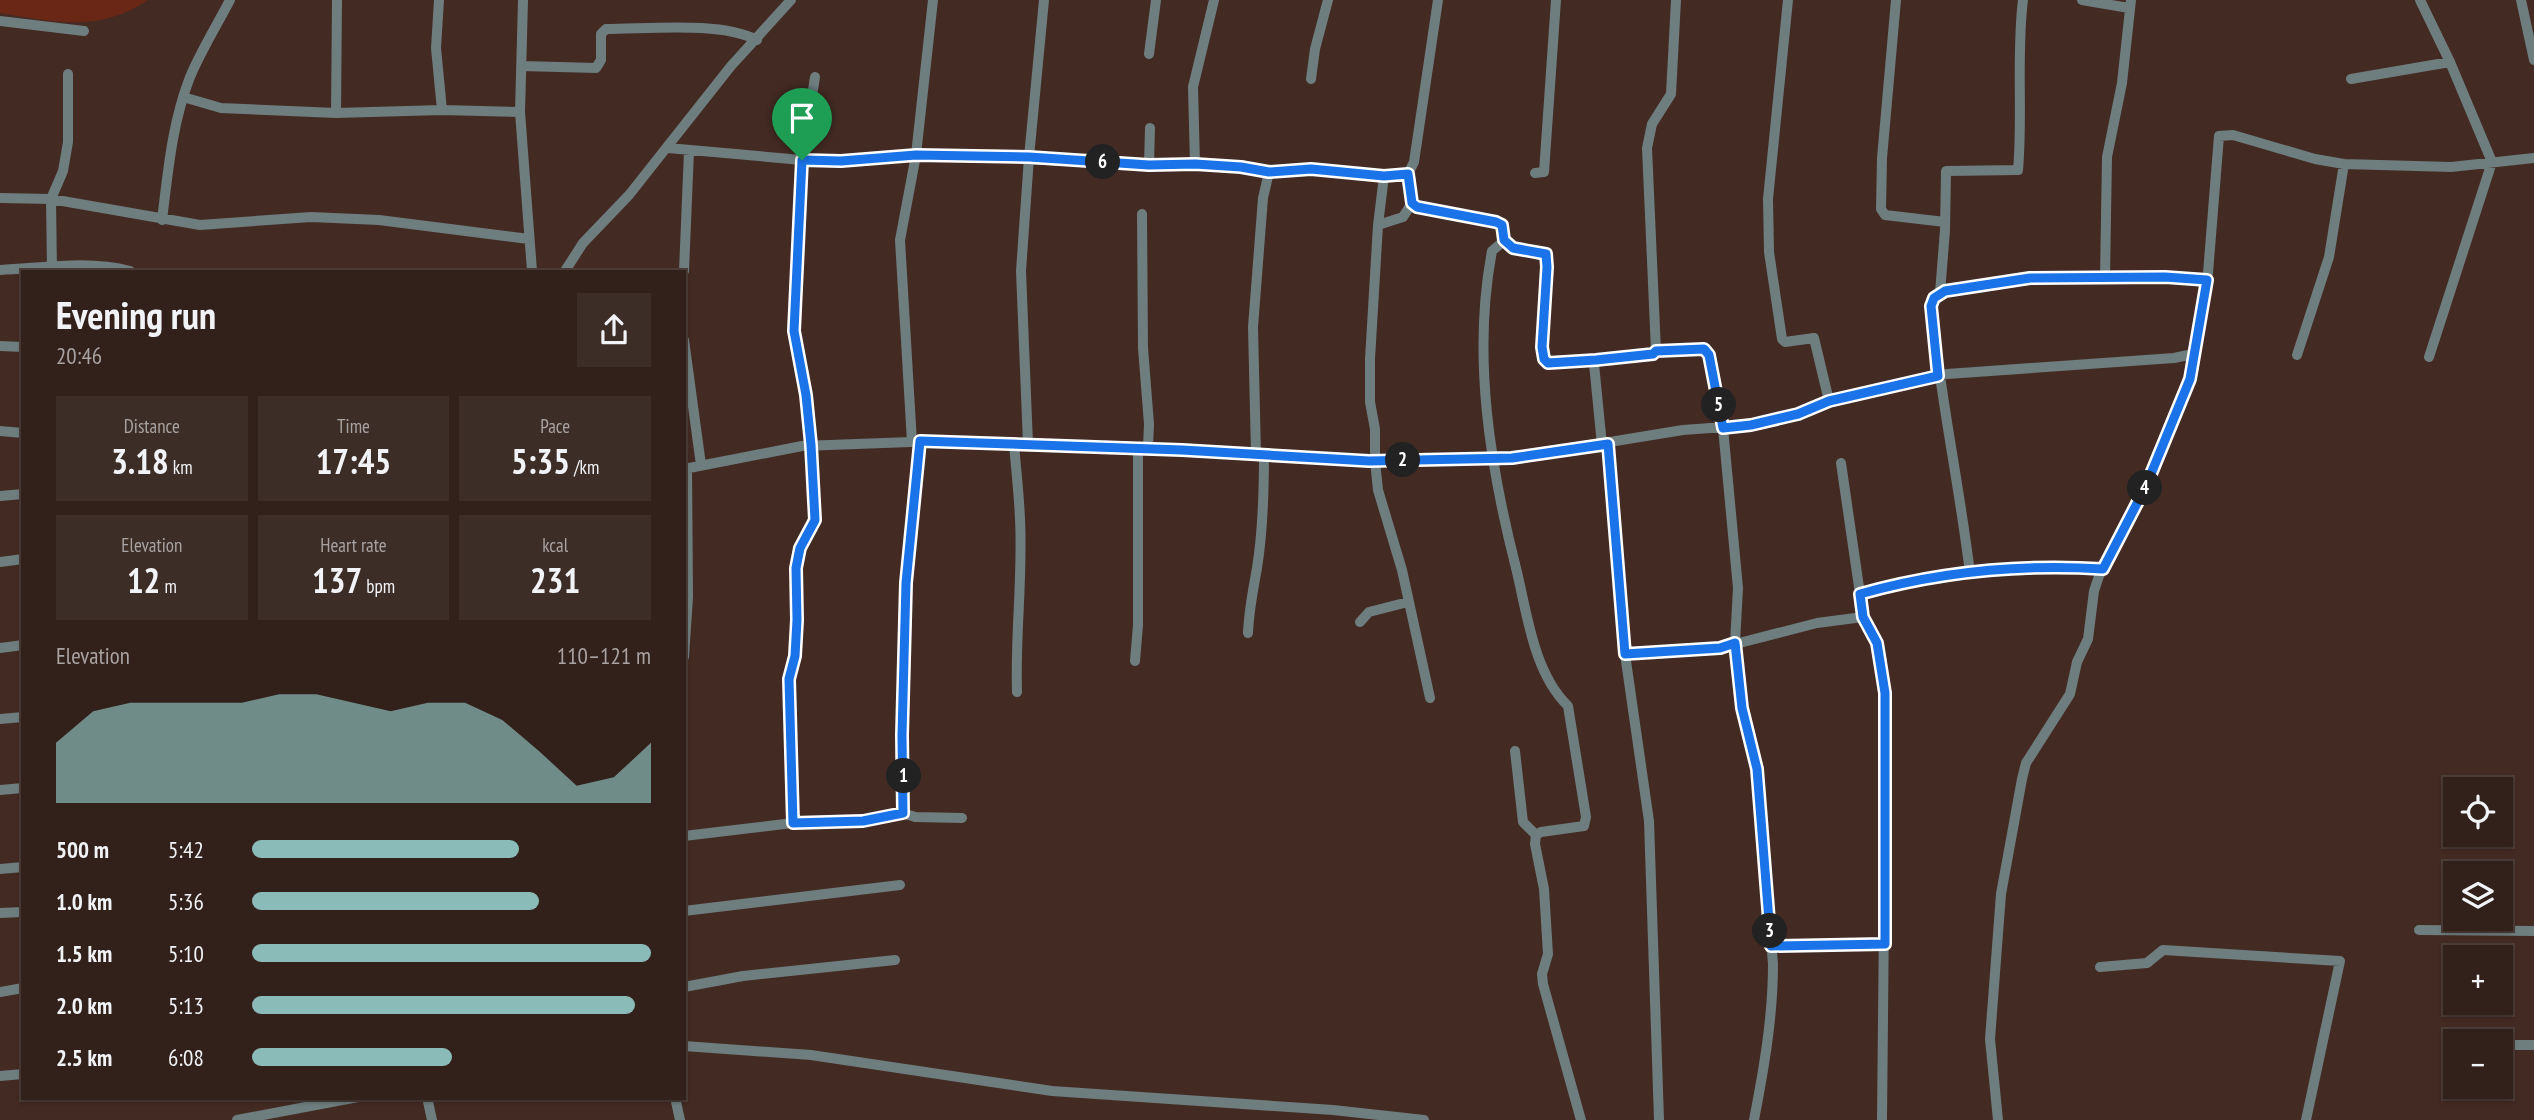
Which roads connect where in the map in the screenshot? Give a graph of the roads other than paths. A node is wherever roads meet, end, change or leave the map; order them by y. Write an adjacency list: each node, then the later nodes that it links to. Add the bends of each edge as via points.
1 (230, 0): 32 (street)
2 (337, 0): 35 (street)
3 (439, 0): 33 (street, via 436,48)
4 (523, 0): 27 (street)
5 (791, 0): 23 (street)
6 (933, 0): 39 (street)
7 (1044, 0): 40 (street)
8 (1156, 0): 24 (street)
9 (1213, 0): 44 (street, via 1193,87)
10 (1328, 0): 30 (street)
11 (1438, 0): 49 (street, via 1414,162)
12 (1556, 0): 48 (street, via 1544,172)
13 (1675, 0): 71 (street, via 1671,94 1652,124 1647,148)
14 (1788, 0): 78 (street, via 1768,199 1769,252 1782,339 1814,338)
15 (1896, 0): 56 (street, via 1881,209 1885,215)
16 (2023, 0): 56 (street, via 2018,170 1946,171)
17 (2082, 0): 20 (street)
18 (2420, 0): 26 (street)
19 (2521, 0): 25 (street)
20 (2130, 4): 66 (street, via 2122,83 2107,157)
21 (0, 20): 22 (street)
22 (84, 30)
23 (757, 40): 27 (street, via 745,33 707,29 606,29 601,34 601,60 596,68); 37 (street, via 731,66)
24 (1149, 54)
25 (2534, 60)
26 (2450, 62): 31 (street); 43 (street)
27 (522, 66): 34 (street)
28 (68, 74): 52 (street, via 68,142)
29 (815, 77): 42 (street)
30 (1311, 79)
31 (2351, 79)
32 (183, 97): 35 (street, via 221,108); 55 (street, via 171,146)
33 (442, 110): 34 (street); 35 (street)
34 (520, 112): 58 (street)
35 (336, 113)
36 (1150, 128): 46 (street)
37 (668, 148): 38 (street); 64 (street, via 583,243)
38 (689, 151): 42 (street); 65 (street)
39 (916, 155): 40 (street); 42 (street); 82 (street, via 900,240)
40 (1029, 157): 46 (street); 84 (street, via 1021,271)
41 (2534, 158): 43 (street)
42 (802, 160): 85 (street, via 794,331)
43 (2491, 162): 45 (street, via 2451,167); 75 (street)
44 (1195, 164): 46 (street); 47 (street)
45 (2344, 164): 67 (street, via 2233,135 2219,136); 73 (street, via 2329,257)
46 (1149, 165)
47 (1269, 172): 50 (street, via 1311,169); 88 (street, via 1253,327)
48 (1535, 173)
49 (1408, 174): 50 (street); 53 (street)
50 (1384, 176): 57 (street)
51 (0, 198): 52 (street)
52 (51, 199): 55 (street); 60 (street)
53 (1412, 203): 57 (street, via 1403,216); 59 (street, via 1496,222 1502,225)
54 (1142, 214): 87 (street, via 1149,424)
55 (162, 220): 58 (street, via 200,225 311,217 365,219)
56 (1945, 222): 68 (street)
57 (1378, 225): 90 (street, via 1370,359)
58 (529, 239): 63 (street)
59 (1504, 240): 76 (street, via 1513,248 1548,257 1544,359 1548,363); 89 (street, via 1492,251 1482,328)
60 (52, 269): 61 (street); 62 (street, via 76,264)
61 (0, 270)
62 (122, 270)
63 (532, 270)
64 (566, 270)
65 (684, 270)
66 (2105, 276): 67 (street); 68 (street, via 2030,278)
67 (2207, 280): 72 (street)
68 (1940, 293): 77 (street, via 1931,306)
69 (0, 346): 70 (street)
70 (21, 346)
71 (1656, 351): 76 (street); 79 (street, via 1707,350)
72 (2193, 354): 77 (street); 98 (street, via 2190,379 2146,486)
73 (2297, 355)
74 (686, 356): 92 (street)
75 (2429, 357)
76 (1596, 360): 86 (street)
77 (1938, 376): 78 (street); 99 (street)
78 (1829, 401): 79 (street, via 1798,414)
79 (1723, 428): 86 (street); 106 (street, via 1738,588)
80 (0, 432): 81 (street)
81 (21, 433)
82 (916, 441): 83 (street); 85 (street); 118 (street, via 906,583)
83 (1014, 444): 84 (street); 111 (street, via 1020,520)
84 (1028, 444): 87 (street)
85 (811, 445): 92 (street); 120 (street, via 815,520 800,548 796,568 797,632 789,679)
86 (1605, 445): 89 (street); 109 (street)
87 (1143, 448): 88 (street); 110 (street)
88 (1260, 454): 90 (street); 105 (street, via 1262,517)
89 (1493, 458): 90 (street); 121 (street, via 1522,604 1548,680 1568,706 1586,817 1584,826)
90 (1374, 461): 101 (street)
91 (1841, 463): 100 (street)
92 (701, 465): 93 (street)
93 (686, 469): 104 (street)
94 (21, 494): 95 (street)
95 (0, 496)
96 (21, 559): 97 (street)
97 (0, 562)
98 (2103, 569): 99 (street, via 2048,567); 156 (street, via 2070,694 2026,763 2022,779 2001,894 1990,1039)
99 (1970, 573): 100 (street)
100 (1860, 594): 102 (street)
101 (1408, 601): 103 (street, via 1369,612); 112 (street)
102 (1863, 617): 106 (street); 131 (street, via 1877,643 1885,693)
103 (1360, 622)
104 (686, 627)
105 (1248, 633)
106 (1735, 643): 109 (street); 132 (street, via 1742,708 1757,769)
107 (21, 645): 108 (street)
108 (0, 648)
109 (1625, 654): 153 (street, via 1649,821)
110 (1135, 661)
111 (1017, 692)
112 (1430, 698)
113 (21, 717): 114 (street)
114 (0, 719)
115 (1515, 751): 121 (street, via 1524,822)
116 (21, 788): 117 (street)
117 (0, 790)
118 (903, 813): 119 (street); 120 (street, via 863,821)
119 (962, 818)
120 (793, 823): 122 (street)
121 (1536, 835): 152 (street, via 1548,954 1543,984)
122 (686, 836)
123 (21, 867): 124 (street)
124 (0, 869)
125 (900, 885): 126 (street)
126 (686, 911)
127 (21, 912): 128 (street)
128 (0, 913)
129 (2419, 930): 130 (street)
130 (2534, 931)
131 (1885, 944): 132 (street); 155 (street)
132 (1771, 946): 154 (street, via 1768,1046)
133 (895, 960): 135 (street)
134 (2101, 967): 157 (street, via 2147,962 2163,950 2340,961)
135 (686, 987)
136 (21, 988): 137 (street)
137 (0, 992)
138 (2513, 1045): 139 (street)
139 (2534, 1045)
140 (686, 1046): 151 (street, via 811,1055 1052,1091)
141 (21, 1074): 142 (street)
142 (0, 1076)
143 (330, 1100): 146 (street)
144 (428, 1100): 149 (street)
145 (676, 1100): 150 (street)
146 (311, 1102): 147 (street)
147 (294, 1115): 148 (street)
148 (237, 1120)
149 (432, 1120)
150 (680, 1120)
151 (1424, 1120)
152 (1581, 1120)
153 (1659, 1120)
154 (1754, 1120)
155 (1882, 1120)
156 (1998, 1120)
157 (2306, 1120)

